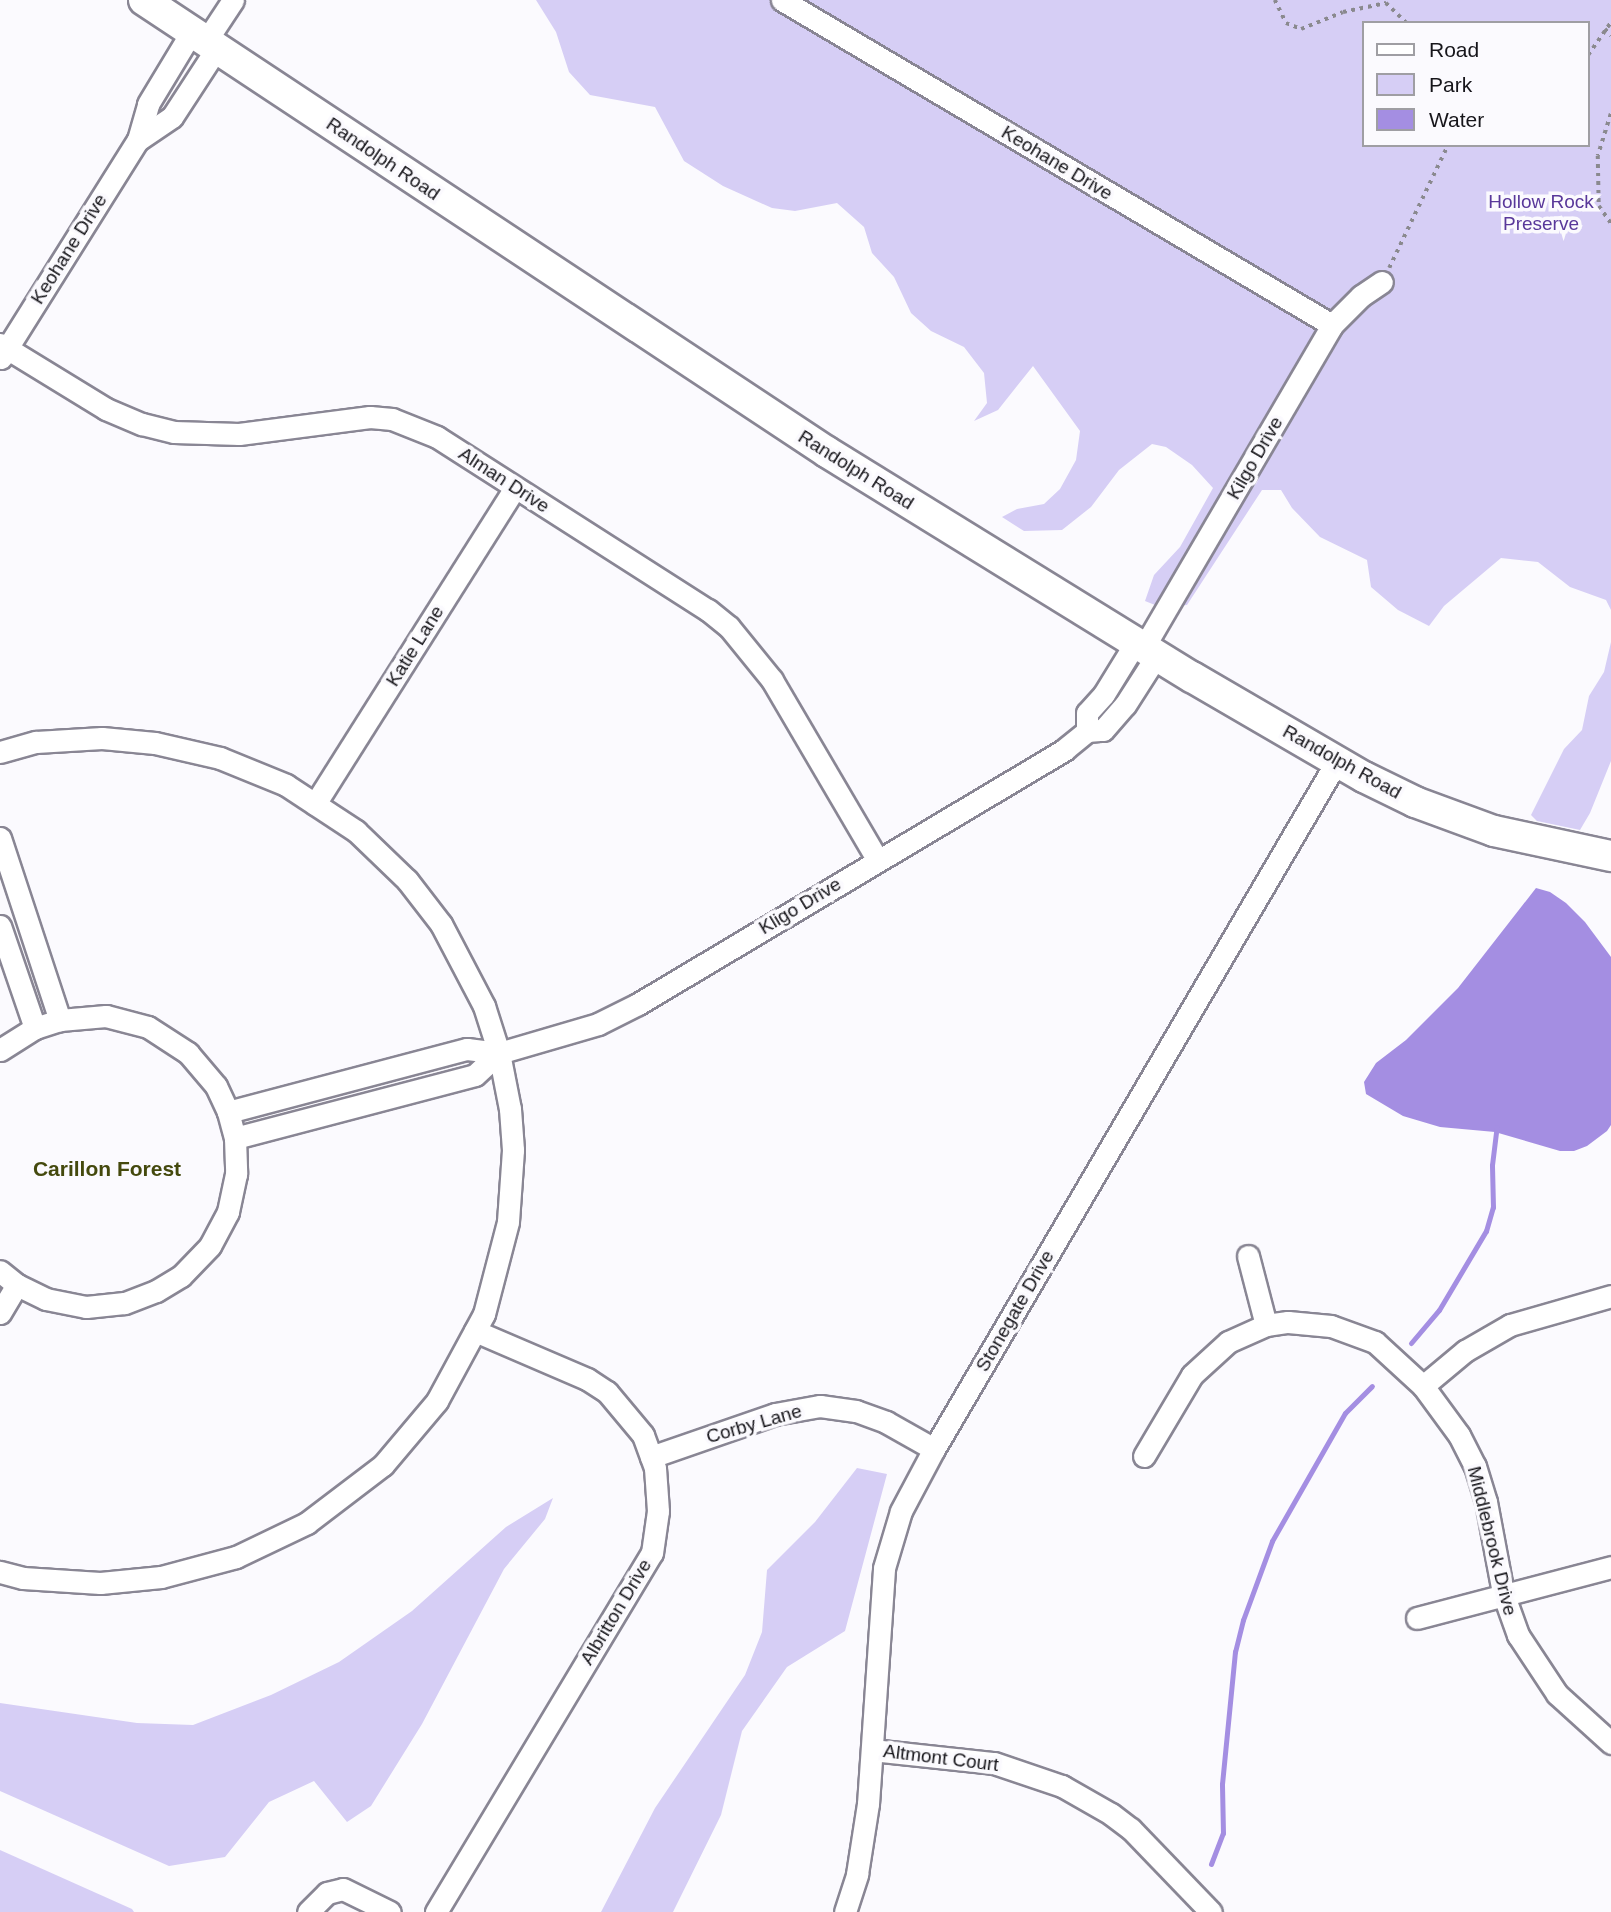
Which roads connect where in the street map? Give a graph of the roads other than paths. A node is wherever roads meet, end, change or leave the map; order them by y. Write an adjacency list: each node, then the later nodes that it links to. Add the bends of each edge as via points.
1 (144, 0): 4 (street, Randolph Road)
2 (233, 0): 4 (street, Keohane Drive)
3 (782, 0): 7 (street, Keohane Drive)
4 (205, 40): 5 (street, Keohane Drive, via 148,104); 5 (street, Keohane Drive, via 172,117); 10 (street, Randolph Road, via 827,452)
5 (138, 140): 8 (street, Keohane Drive)
6 (1382, 282): 7 (street, Kilgo Drive)
7 (1332, 326): 10 (street, Kilgo Drive)
8 (2, 350): 9 (street, Alman Drive, via 85,398 142,424 219,435 348,419 392,419 437,437)
9 (515, 488): 13 (street, Katie Lane); 16 (street, Alman Drive, via 729,627 772,680)
10 (1145, 648): 12 (street, Randolph Road); 16 (street, Kligo Drive, via 1112,722 1103,730 1087,731 1065,749)
11 (0, 752): 13 (street, via 36,742 102,738 155,743 220,758 286,785)
12 (1337, 761): 15 (street, Randolph Road, via 1457,819); 32 (street, Stonegate Drive)
13 (315, 804): 21 (street, via 382,855 441,924 484,1006)
14 (0, 838): 18 (street)
15 (1611, 856)
16 (877, 859): 21 (street, Kligo Drive, via 598,1024)
17 (0, 926): 19 (street)
18 (60, 1020): 19 (street); 22 (street, via 106,1016 148,1027 188,1052 216,1086)
19 (36, 1028): 20 (street)
20 (0, 1050)
21 (499, 1053): 22 (street, Kligo Drive, via 467,1049); 23 (street, Kligo Drive, via 475,1075); 30 (street, via 513,1150 508,1222 484,1314)
22 (228, 1112): 23 (street)
23 (235, 1138): 26 (street, via 236,1174 228,1212 210,1246 181,1276 156,1292 124,1303 86,1307 46,1299)
24 (1248, 1256): 29 (street)
25 (0, 1271): 26 (street)
26 (17, 1285): 28 (street)
27 (1611, 1296): 31 (street, via 1510,1325 1465,1351)
28 (0, 1312)
29 (1266, 1325): 31 (street, Middlebrook Drive, via 1308,1322 1354,1332 1382,1348); 34 (street, Middlebrook Drive, via 1228,1342 1200,1366)
30 (475, 1331): 33 (street, Albritton Drive, via 607,1392 643,1435); 36 (street, via 437,1401 383,1465 307,1523 236,1557 161,1577 100,1583)
31 (1423, 1386): 37 (street, Middlebrook Drive, via 1459,1434 1475,1466)
32 (934, 1450): 33 (street, Corby Lane, via 886,1422 856,1411 820,1406 775,1414); 40 (street, Stonegate Drive, via 901,1511 884,1568)
33 (651, 1457): 43 (street, Albritton Drive, via 658,1511 652,1553)
34 (1144, 1457)
35 (1611, 1567): 37 (street)
36 (0, 1572)
37 (1503, 1593): 38 (street); 39 (street, Middlebrook Drive, via 1518,1635 1547,1681 1573,1712)
38 (1417, 1618)
39 (1611, 1743)
40 (872, 1750): 44 (street, Stonegate Drive, via 863,1845); 45 (street, Altmont Court, via 995,1763 1062,1786 1131,1829)
41 (308, 1912): 42 (street, via 327,1893 343,1889)
42 (390, 1912)
43 (436, 1912)
44 (845, 1912)
45 (1210, 1912)

